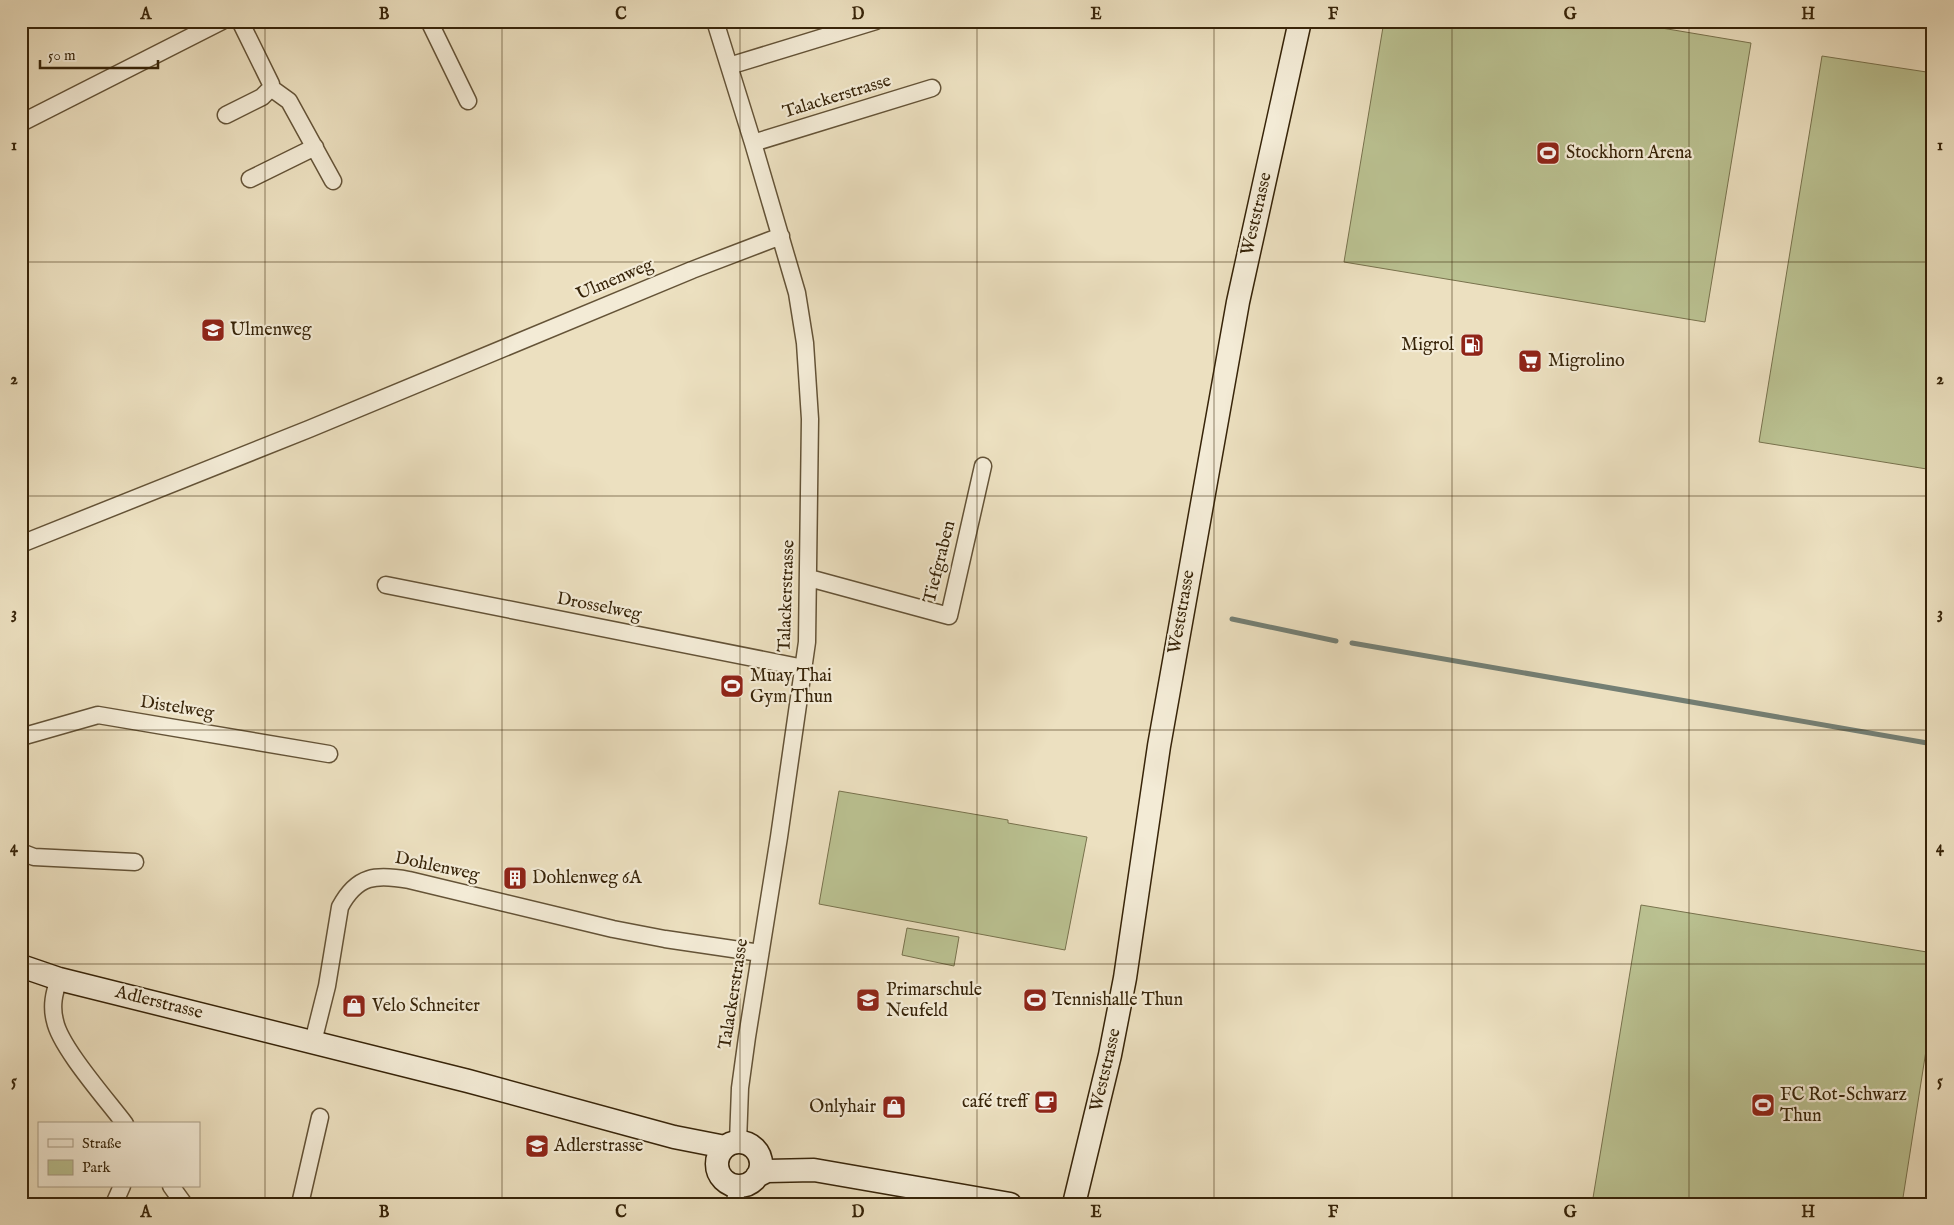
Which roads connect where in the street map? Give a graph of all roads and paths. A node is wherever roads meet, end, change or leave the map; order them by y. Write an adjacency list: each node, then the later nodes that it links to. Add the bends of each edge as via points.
1 (222, 21): 12 (street)
2 (240, 21): 8 (street)
3 (429, 21): 10 (street)
4 (715, 21): 7 (street, Talackerstrasse)
5 (876, 21): 7 (street)
6 (1300, 21): 44 (street, Weststrasse, via 1236,310 1159,746 1125,978)
7 (729, 66): 13 (street, Talackerstrasse)
8 (272, 88): 11 (street, via 262,97); 14 (street, via 289,100)
9 (932, 88): 13 (street, Talackerstrasse)
10 (468, 101)
11 (226, 114)
12 (21, 123)
13 (753, 143): 17 (street, Talackerstrasse)
14 (315, 147): 15 (street); 16 (street)
15 (250, 179)
16 (333, 181)
17 (781, 236): 19 (street, Ulmenweg); 20 (street, Talackerstrasse, via 797,293 808,379)
18 (983, 466): 20 (street, Tiefgraben, via 948,616)
19 (21, 544)
20 (809, 578): 22 (street, Talackerstrasse)
21 (386, 585): 22 (street, Drosselweg)
22 (804, 668): 27 (street, Talackerstrasse)
23 (21, 737): 24 (street, Distelweg, via 98,715)
24 (328, 754)
25 (21, 852): 26 (street, via 34,857)
26 (135, 862)
27 (760, 953): 30 (street, Dohlenweg, via 613,929 409,880 374,877 357,885 340,907 327,986); 34 (street, Talackerstrasse, via 740,1088)
28 (21, 966): 29 (street, Adlerstrasse)
29 (59, 979): 30 (street, Adlerstrasse); 32 (street, via 53,1002 59,1033)
30 (313, 1042): 33 (street, Adlerstrasse)
31 (320, 1117): 42 (street)
32 (124, 1122)
33 (674, 1137): 34 (street, Adlerstrasse); 37 (street, Adlerstrasse)
34 (739, 1146): 35 (street, Adlerstrasse, via 790,1158); 36 (street, via 760,1158); 37 (street, via 718,1158)
35 (814, 1170): 36 (street, via 767,1171); 43 (street)
36 (757, 1176): 37 (street, via 747,1184)
37 (730, 1187)
38 (121, 1188): 40 (street)
39 (172, 1188): 41 (street)
40 (114, 1204)
41 (184, 1204)
42 (300, 1204)
43 (1010, 1204)
44 (1074, 1204)

